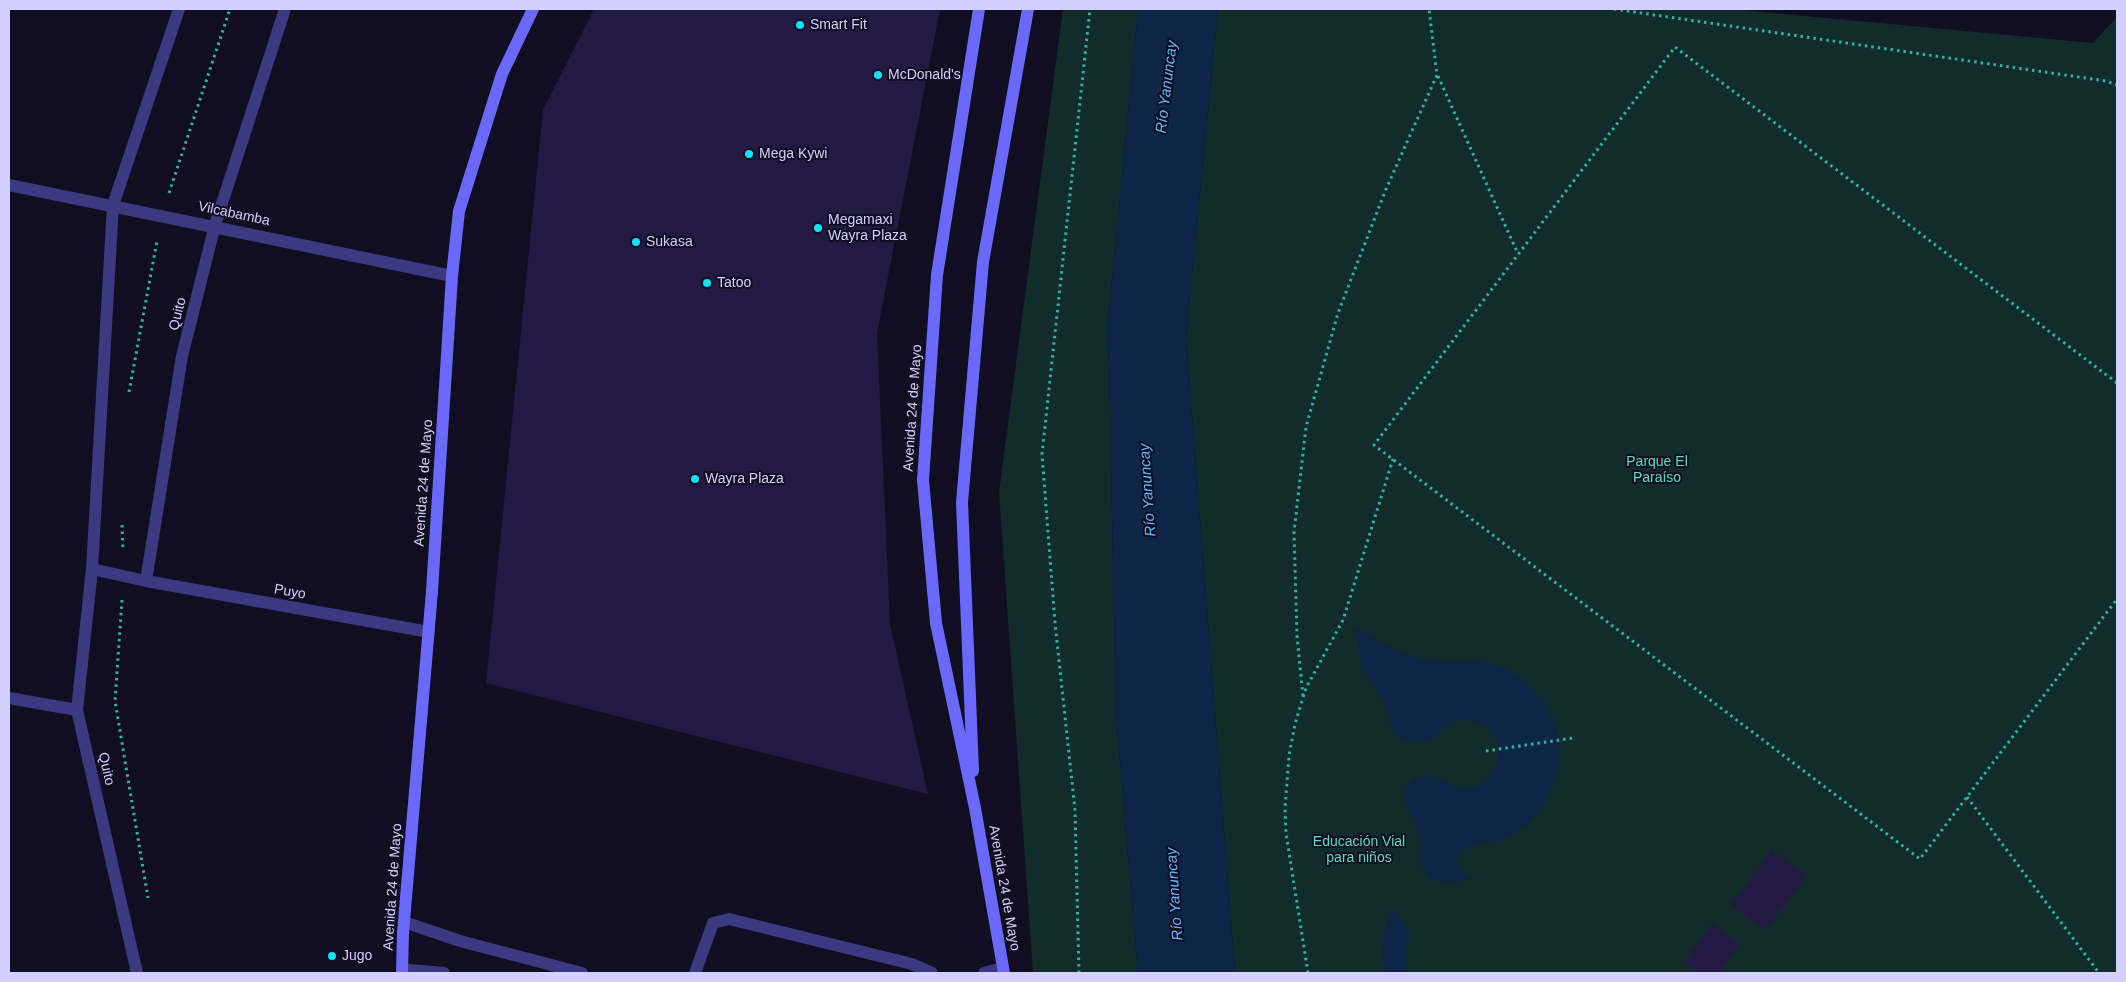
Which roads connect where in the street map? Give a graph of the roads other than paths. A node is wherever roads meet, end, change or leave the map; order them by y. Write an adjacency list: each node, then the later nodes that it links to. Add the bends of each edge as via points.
1 (179, 9): 7 (street, Quito)
2 (285, 9): 8 (street, Quito)
3 (533, 9): 9 (main road, Avenida 24 de Mayo, via 502,74 476,152 459,211)
4 (979, 9): 15 (main road, Avenida 24 de Mayo, via 937,275 923,480 936,623)
5 (1028, 9): 15 (main road, Avenida 24 de Mayo, via 983,262 962,502)
6 (9, 185): 7 (street, Vilcabamba)
7 (113, 205): 8 (street, Vilcabamba); 10 (street, Quito)
8 (216, 226): 9 (street, Vilcabamba); 11 (street, Quito, via 182,356)
9 (452, 276): 12 (main road, Avenida 24 de Mayo)
10 (92, 569): 11 (street); 14 (street, Quito)
11 (146, 581): 12 (street, Puyo)
12 (429, 632): 16 (main road, Avenida 24 de Mayo)
13 (9, 698): 14 (street)
14 (77, 710): 19 (street, Quito)
15 (975, 808): 17 (main road, Avenida 24 de Mayo)
16 (403, 927): 18 (main road, Avenida 24 de Mayo); 21 (street)
17 (1004, 971): 24 (street)
18 (404, 972): 20 (street)
19 (137, 973)
20 (444, 973)
21 (582, 973)
22 (695, 973): 23 (street, via 713,924 729,919 912,964)
23 (932, 973)
24 (984, 973)

